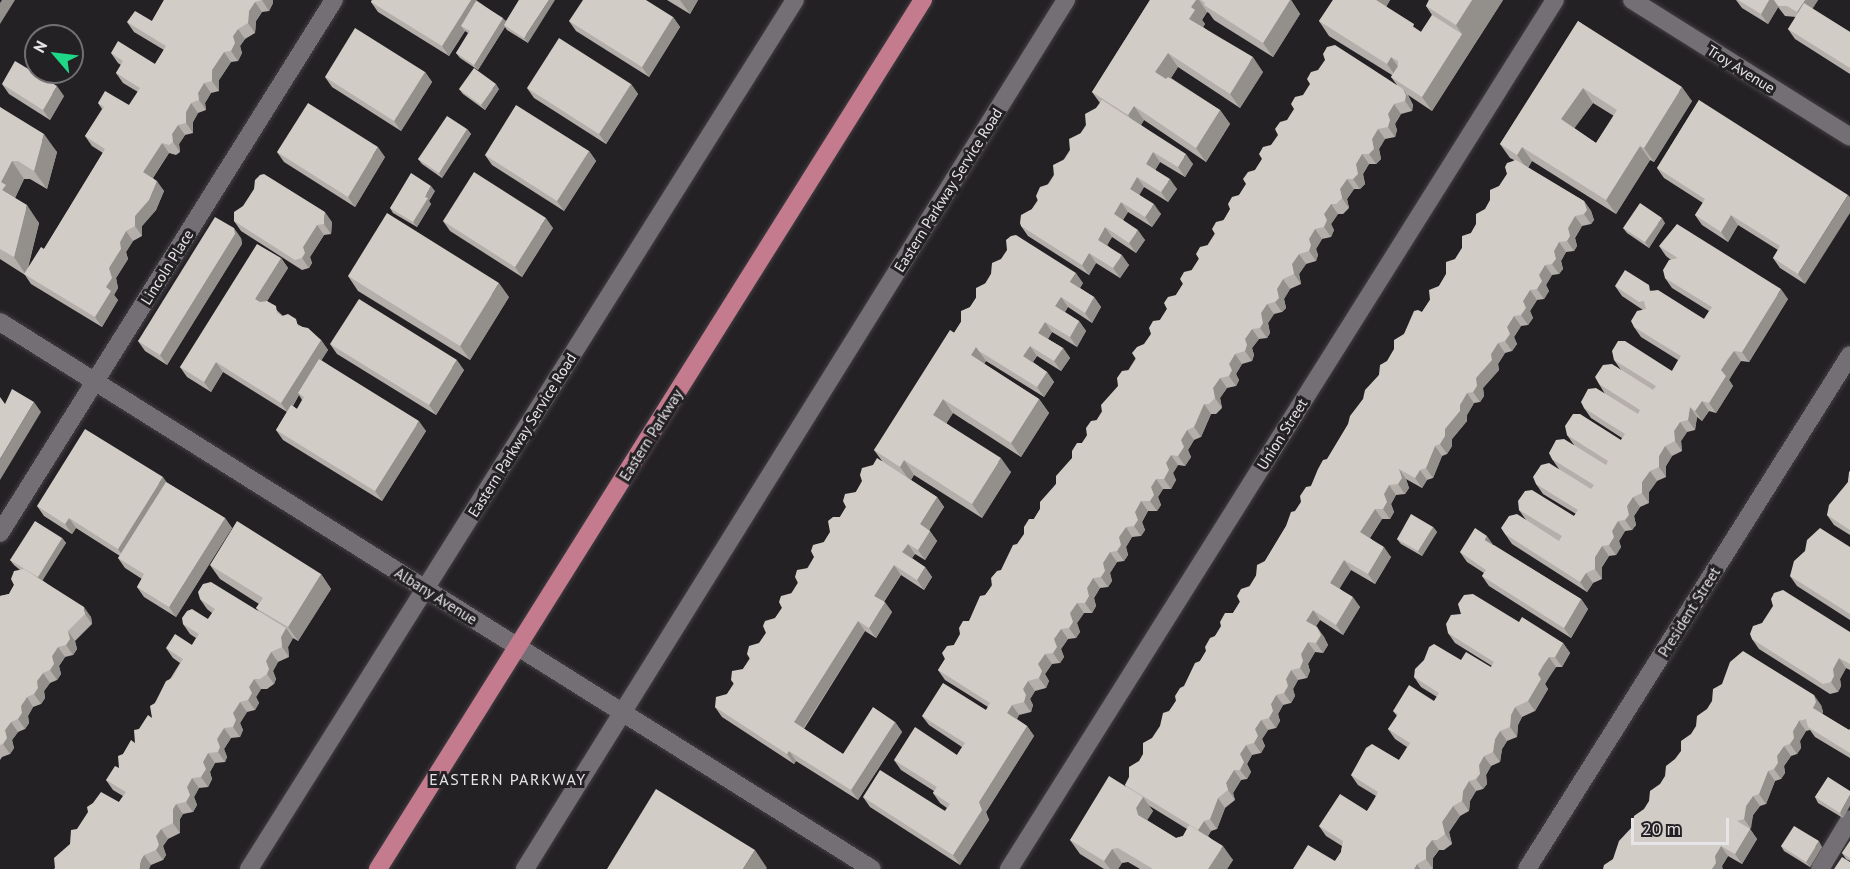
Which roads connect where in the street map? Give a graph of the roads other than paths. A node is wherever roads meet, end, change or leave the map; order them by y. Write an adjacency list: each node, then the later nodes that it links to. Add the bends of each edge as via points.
1 (334, 0): 10 (street, Lincoln Place)
2 (795, 0): 12 (street, Eastern Parkway Service Road)
3 (923, 0): 13 (main road, Eastern Parkway)
4 (1066, 0): 14 (street, Eastern Parkway Service Road)
5 (1555, 0): 20 (street, Union Street)
6 (1632, 0): 7 (street, Troy Avenue)
7 (1850, 137)
8 (0, 322): 10 (street, Albany Avenue)
9 (1850, 355): 21 (street, President Street)
10 (95, 381): 11 (street, Lincoln Place); 12 (street, Albany Avenue)
11 (0, 533)
12 (425, 589): 13 (street, Albany Avenue); 16 (street, Eastern Parkway Service Road)
13 (517, 647): 14 (street, Albany Avenue); 17 (main road, Eastern Parkway)
14 (623, 713): 18 (street, Eastern Parkway Service Road); 19 (street, Albany Avenue)
15 (1850, 819): 22 (street)
16 (249, 869)
17 (378, 869)
18 (525, 869)
19 (872, 869)
20 (1009, 869)
21 (1527, 869)
22 (1820, 869)

